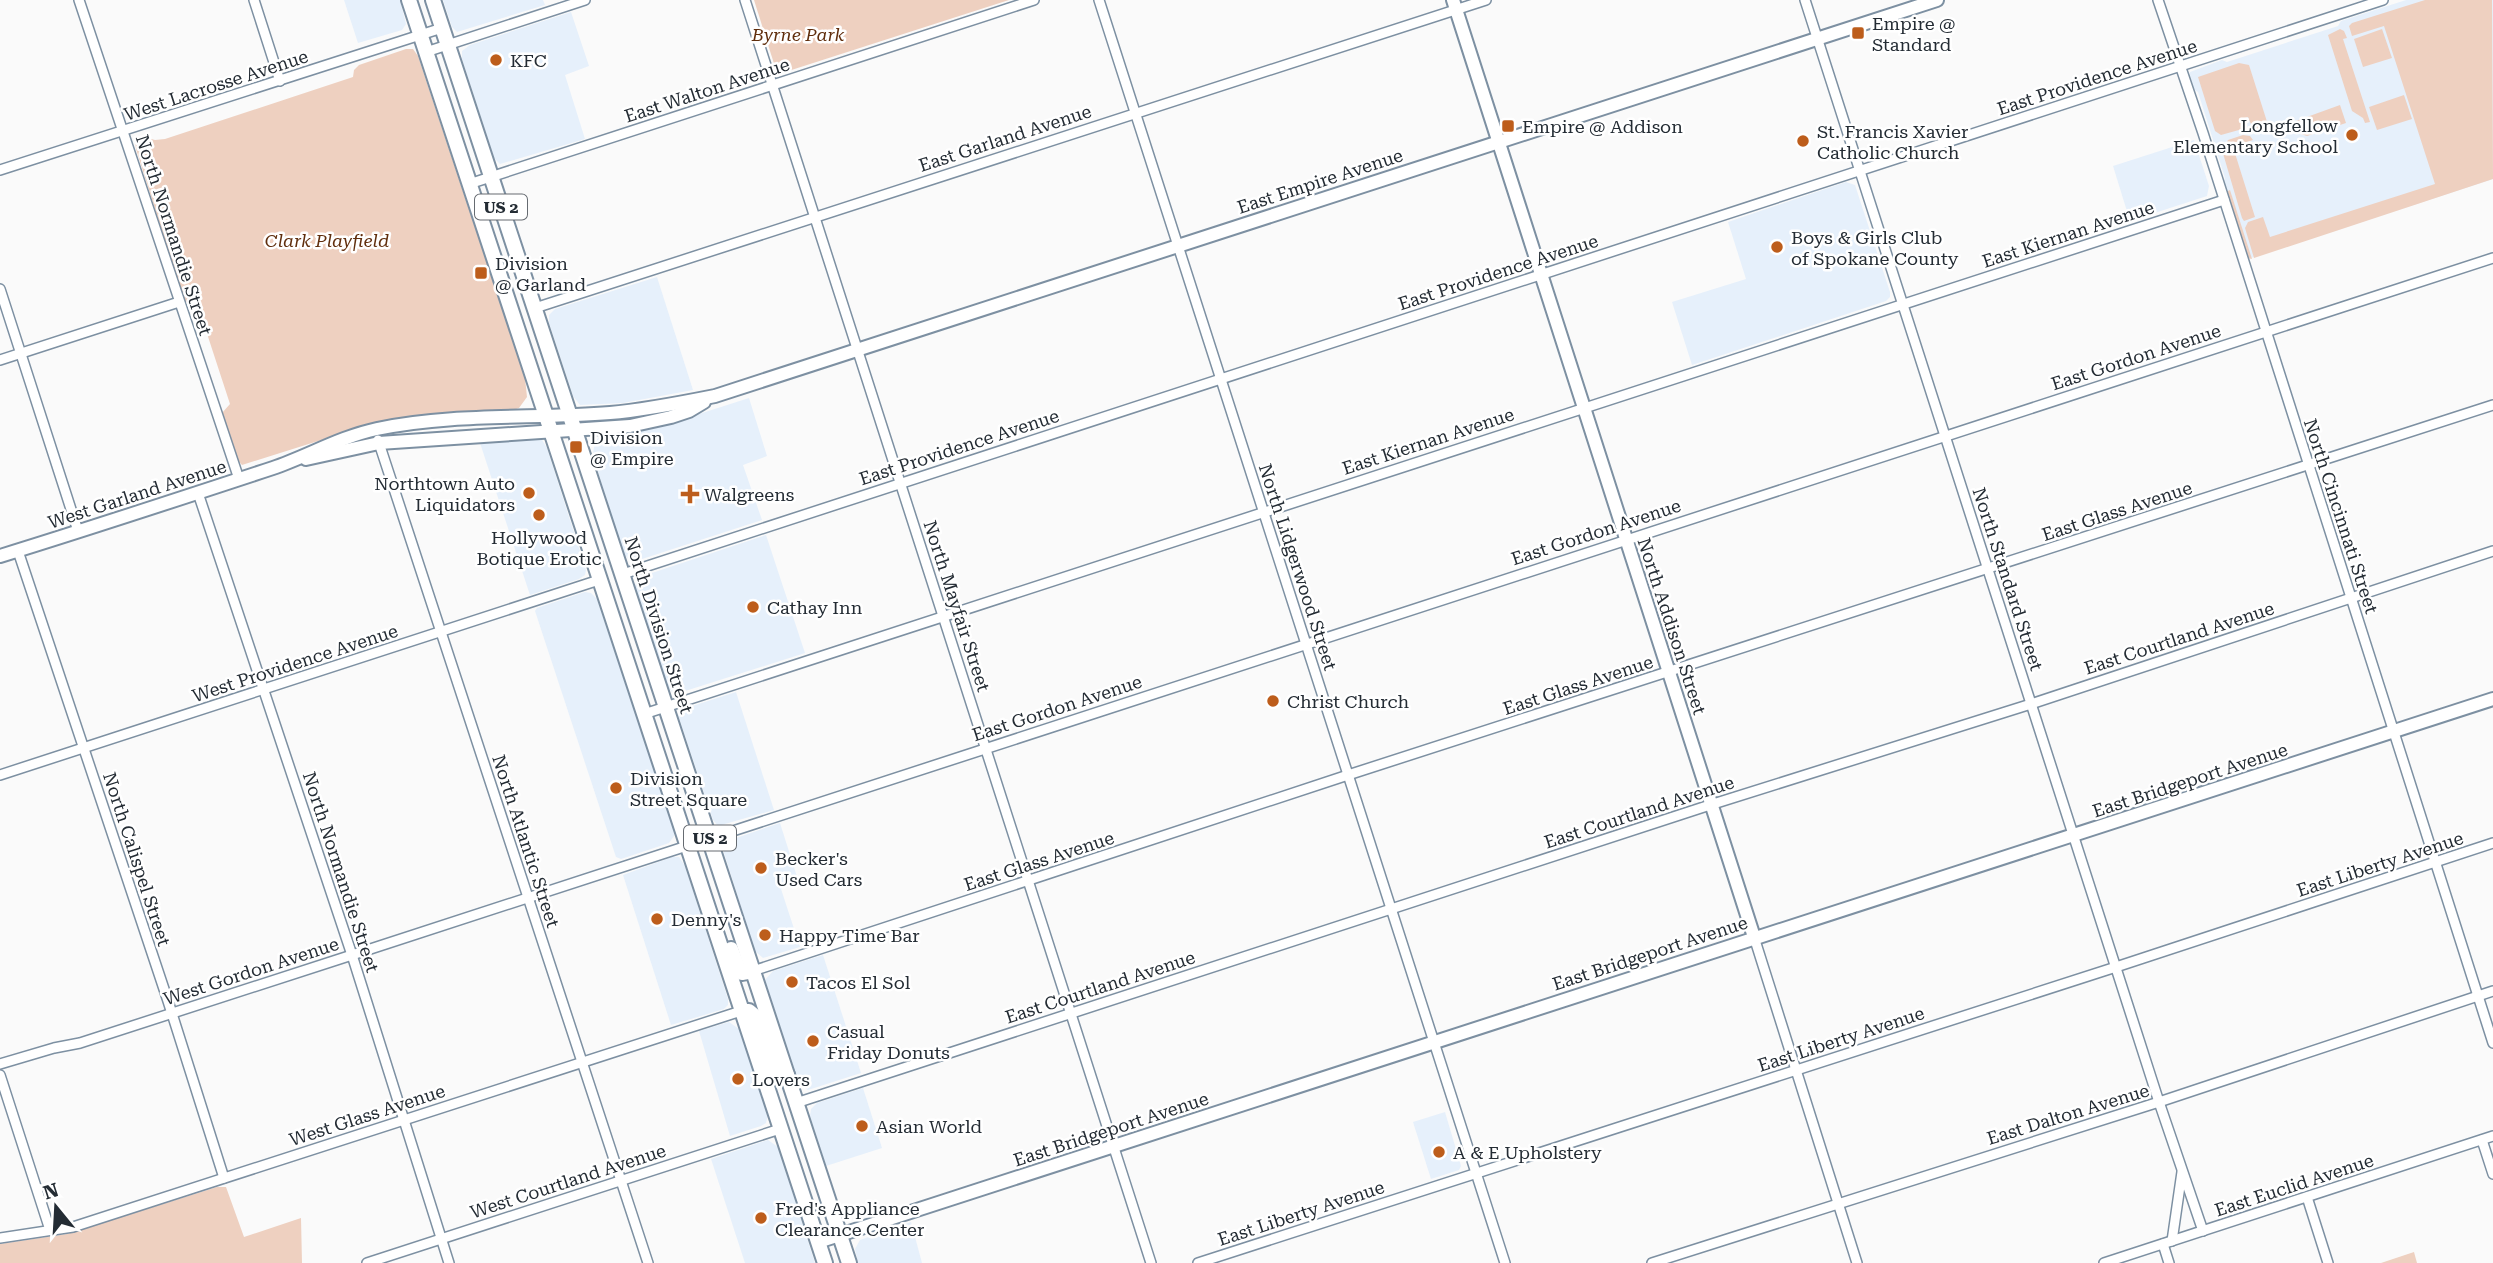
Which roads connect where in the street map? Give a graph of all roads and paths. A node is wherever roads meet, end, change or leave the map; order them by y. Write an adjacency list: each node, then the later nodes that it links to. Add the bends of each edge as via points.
1 (79, 0): 24 (street, North Normandie Street)
2 (254, 0): 21 (street)
3 (409, 0): 16 (main road, US 2)
4 (433, 0): 15 (main road, North Division Street / US 2)
5 (585, 0): 18 (street)
6 (745, 0): 22 (street, North Mayfair Street)
7 (1034, 0): 22 (street, East Walton Avenue)
8 (1099, 0): 23 (street, North Lidgerwood Street)
9 (1486, 0): 14 (street, East Garland Avenue)
10 (1805, 0): 17 (street, North Standard Street)
11 (1937, 0): 17 (street, East Empire Avenue)
12 (2158, 0): 20 (street, North Cincinnati Street)
13 (2383, 0): 20 (street, East Providence Avenue)
14 (1455, 5): 23 (street, East Garland Avenue); 25 (street, North Addison Street)
15 (442, 29): 16 (street, West Lacrosse Avenue); 18 (main road, North Division Street / US 2)
16 (420, 36): 19 (main road, US 2); 21 (street, West Lacrosse Avenue)
17 (1818, 40): 25 (street, East Empire Avenue); 27 (street, North Standard Street)
18 (447, 46): 19 (street); 28 (main road, North Division Street / US 2)
19 (426, 52): 29 (main road, US 2)
20 (2179, 66): 27 (street, East Providence Avenue); 30 (street, North Cincinnati Street)
21 (280, 81): 24 (street, West Lacrosse Avenue)
22 (772, 85): 28 (street, East Walton Avenue); 31 (street, North Mayfair Street)
23 (1135, 112): 31 (street, East Garland Avenue); 32 (street, North Lidgerwood Street)
24 (123, 131): 26 (street, West Lacrosse Avenue); 36 (street, North Normandie Street)
25 (1497, 141): 32 (street, East Empire Avenue); 34 (street, North Addison Street)
26 (0, 170)
27 (1862, 171): 34 (street, East Providence Avenue); 37 (street, North Standard Street)
28 (491, 177): 29 (street, East Walton Avenue); 38 (main road, North Division Street / US 2)
29 (469, 184): 48 (main road, US 2)
30 (2224, 200): 37 (street, East Kiernan Avenue); 39 (street, North Cincinnati Street)
31 (815, 217): 38 (street, East Garland Avenue); 40 (street, North Mayfair Street)
32 (1178, 246): 40 (street, East Empire Avenue); 43 (street, North Lidgerwood Street)
33 (2493, 258): 39 (street, East Gordon Avenue)
34 (1541, 274): 43 (street, East Providence Avenue); 46 (street, North Addison Street)
35 (0, 289): 41 (street)
36 (179, 302): 41 (street); 56 (street, North Normandie Street)
37 (1904, 305): 46 (street, East Kiernan Avenue); 52 (street, North Standard Street)
38 (535, 308): 47 (main road, North Division Street / US 2)
39 (2265, 332): 52 (street, East Gordon Avenue); 55 (street, North Cincinnati Street)
40 (857, 351): 44 (street, East Empire Avenue); 57 (street, North Mayfair Street)
41 (22, 354): 42 (street); 60 (street)
42 (0, 360)
43 (1220, 378): 57 (street, East Providence Avenue); 59 (street, North Lidgerwood Street)
44 (715, 396): 47 (street, East Empire Avenue, via 638,410); 50 (street, East Empire Avenue, via 689,411 648,423)
45 (2493, 405): 55 (street, East Glass Avenue)
46 (1583, 407): 59 (street, East Kiernan Avenue); 61 (street, North Addison Street)
47 (569, 414): 48 (street, West Garland Avenue); 50 (main road, North Division Street / US 2)
48 (545, 415): 49 (street, West Garland Avenue); 51 (main road, US 2)
49 (374, 429): 53 (street, North Atlantic Street); 54 (street, West Garland Avenue)
50 (575, 430): 51 (street, West Garland Avenue); 66 (main road, North Division Street / US 2)
51 (551, 432): 53 (street, West Garland Avenue); 67 (main road, US 2)
52 (1946, 436): 61 (street, East Gordon Avenue); 65 (street, North Standard Street)
53 (379, 443): 54 (street, West Garland Avenue); 70 (street, North Atlantic Street)
54 (285, 464): 56 (street, West Garland Avenue)
55 (2309, 466): 65 (street, East Glass Avenue); 68 (street, North Cincinnati Street)
56 (239, 479): 58 (street, West Garland Avenue)
57 (901, 483): 66 (street, East Providence Avenue); 69 (street, North Mayfair Street)
58 (198, 493): 60 (street, West Garland Avenue); 73 (street, North Normandie Street)
59 (1263, 511): 69 (street, East Kiernan Avenue); 71 (street, North Lidgerwood Street)
60 (78, 531): 62 (street, West Garland Avenue)
61 (1626, 539): 71 (street, East Gordon Avenue); 72 (street, North Addison Street)
62 (18, 551): 64 (street, West Garland Avenue); 79 (street, North Calispel Street)
63 (2493, 551): 68 (street, East Courtland Avenue)
64 (0, 556)
65 (1989, 570): 72 (street, East Glass Avenue); 75 (street, North Standard Street)
66 (622, 574): 76 (main road, North Division Street / US 2)
67 (599, 580): 70 (street, West Providence Avenue); 77 (main road, US 2)
68 (2351, 598): 75 (street, East Courtland Avenue); 78 (street, North Cincinnati Street)
69 (944, 616): 76 (street, East Kiernan Avenue); 80 (street, North Mayfair Street)
70 (440, 632): 73 (street, West Providence Avenue); 90 (street, North Atlantic Street)
71 (1306, 644): 80 (street, East Gordon Avenue); 82 (street, North Lidgerwood Street)
72 (1669, 672): 82 (street, East Glass Avenue); 83 (street, North Addison Street)
73 (263, 690): 79 (street, West Providence Avenue); 94 (street, North Normandie Street)
74 (2493, 699): 78 (street, East Bridgeport Avenue)
75 (2031, 704): 83 (street, East Courtland Avenue); 84 (street, North Standard Street)
76 (666, 706): 77 (street, East Kiernan Avenue); 85 (main road, North Division Street / US 2)
77 (644, 714): 87 (main road, US 2)
78 (2395, 731): 84 (street, East Bridgeport Avenue); 88 (street, North Cincinnati Street)
79 (84, 748): 81 (street, West Providence Avenue); 100 (street, North Calispel Street)
80 (986, 748): 85 (street, East Gordon Avenue); 89 (street, North Mayfair Street)
81 (0, 775)
82 (1348, 775): 89 (street, East Glass Avenue); 91 (street, North Lidgerwood Street)
83 (1710, 805): 91 (street, East Courtland Avenue); 93 (street, North Addison Street)
84 (2074, 836): 93 (street, East Bridgeport Avenue); 95 (street, North Standard Street)
85 (710, 838): 87 (street, West Gordon Avenue); 96 (main road, North Division Street / US 2)
86 (2493, 844): 88 (street, East Liberty Avenue)
87 (688, 845): 90 (street, West Gordon Avenue); 92 (main road, US 2)
88 (2435, 862): 95 (street, East Liberty Avenue); 98 (street, North Cincinnati Street)
89 (1028, 881): 96 (street, East Glass Avenue); 101 (street, North Mayfair Street)
90 (529, 898): 94 (street, West Gordon Avenue); 104 (street, North Atlantic Street)
91 (1391, 909): 101 (street, East Courtland Avenue); 102 (street, North Lidgerwood Street)
92 (712, 921): 96 (main road, via 725,929 739,971); 99 (main road, US 2)
93 (1754, 937): 102 (street, East Bridgeport Avenue); 106 (street, North Addison Street)
94 (352, 955): 100 (street, West Gordon Avenue); 111 (street, North Normandie Street)
95 (2116, 967): 106 (street, East Liberty Avenue); 109 (street, North Standard Street)
96 (753, 971): 108 (main road, North Division Street / US 2)
97 (2493, 991): 98 (street, East Dalton Avenue)
98 (2478, 996): 103 (street, North Cincinnati Street); 109 (street, East Dalton Avenue)
99 (741, 1011): 104 (street, West Glass Avenue); 108 (main road, via 756,1017 776,1076); 112 (main road, US 2)
100 (172, 1013): 105 (street, West Gordon Avenue); 119 (street, North Calispel Street)
101 (1070, 1013): 110 (street, East Courtland Avenue); 115 (street, North Mayfair Street)
102 (1434, 1041): 115 (street, East Bridgeport Avenue); 117 (street, North Lidgerwood Street)
103 (2493, 1043)
104 (582, 1063): 111 (street, West Glass Avenue); 120 (street, North Atlantic Street)
105 (0, 1064)
106 (1795, 1070): 117 (street, East Liberty Avenue); 122 (street, North Addison Street)
107 (0, 1075): 123 (street)
108 (787, 1076): 110 (main road, North Division Street / US 2)
109 (2159, 1102): 116 (street, North Standard Street); 122 (street, East Dalton Avenue)
110 (796, 1103): 125 (main road, North Division Street / US 2)
111 (404, 1120): 119 (street, West Glass Avenue); 127 (street, North Normandie Street)
112 (780, 1129): 120 (street, West Courtland Avenue); 128 (main road, US 2)
113 (2493, 1136): 114 (street, East Euclid Avenue)
114 (2482, 1140): 118 (street); 121 (street, East Euclid Avenue)
115 (1114, 1146): 125 (street, East Bridgeport Avenue); 135 (street, North Mayfair Street)
116 (2182, 1167): 124 (street, North Standard Street); 129 (street, North Standard Street)
117 (1476, 1173): 136 (street, East Liberty Avenue); 137 (street, North Lidgerwood Street)
118 (2493, 1174)
119 (224, 1178): 123 (street, West Glass Avenue, via 73,1227)
120 (621, 1181): 127 (street, West Courtland Avenue); 132 (street, North Atlantic Street)
121 (2307, 1197): 124 (street, East Euclid Avenue); 142 (street)
122 (1838, 1202): 138 (street, East Dalton Avenue); 139 (street, North Addison Street)
123 (50, 1230): 126 (street, West Glass Avenue)
124 (2203, 1231): 129 (street, East Euclid Avenue)
125 (841, 1235): 128 (street, East Bridgeport Avenue); 134 (main road, North Division Street / US 2)
126 (0, 1238)
127 (441, 1239): 130 (street, West Courtland Avenue); 131 (street, North Normandie Street)
128 (818, 1242): 133 (main road, US 2)
129 (2167, 1243): 140 (street, East Euclid Avenue); 141 (street, North Standard Street)
130 (367, 1263)
131 (449, 1263)
132 (648, 1263)
133 (825, 1263)
134 (849, 1263)
135 (1151, 1263)
136 (1198, 1263)
137 (1505, 1263)
138 (1652, 1263)
139 (1857, 1263)
140 (2104, 1263)
141 (2169, 1263)
142 (2328, 1263)

